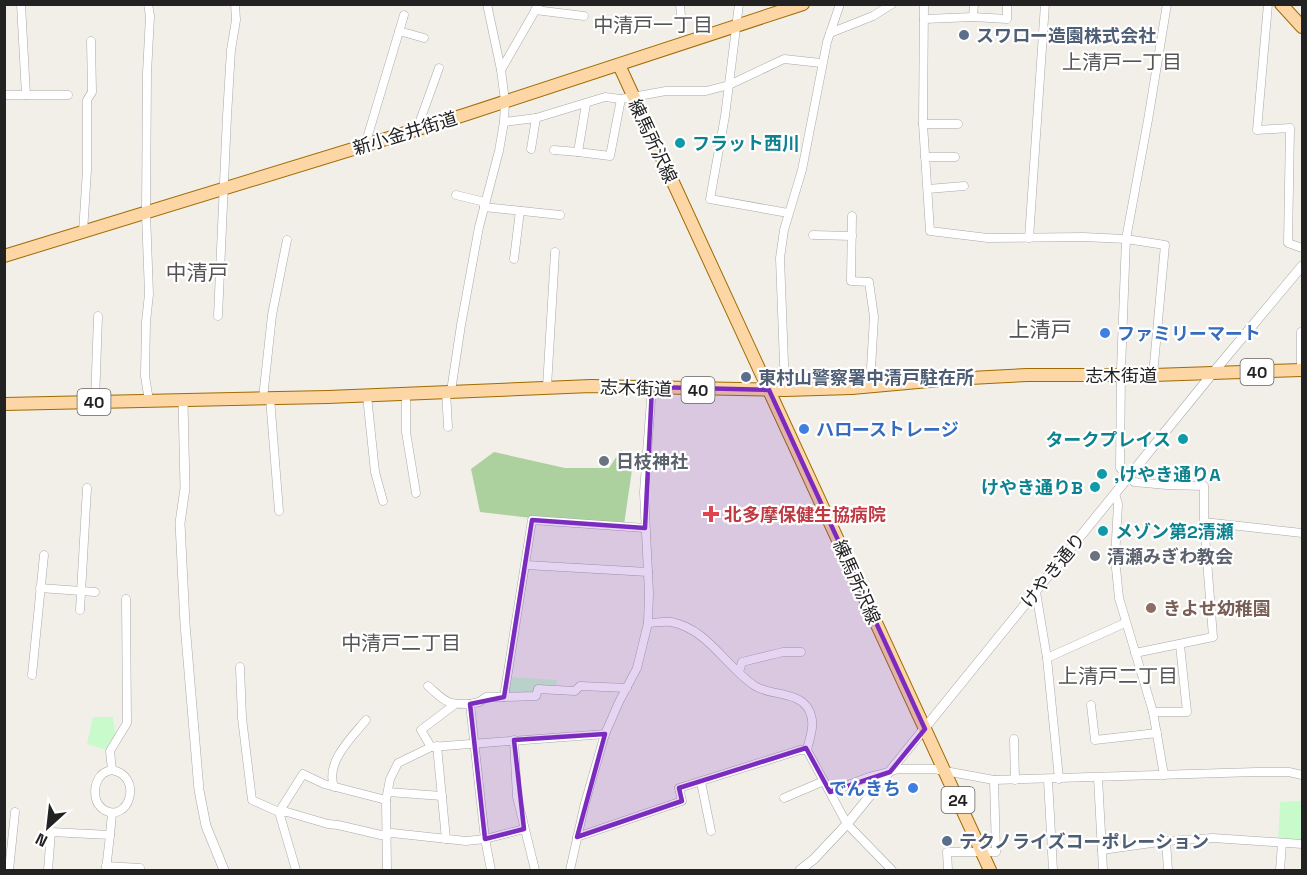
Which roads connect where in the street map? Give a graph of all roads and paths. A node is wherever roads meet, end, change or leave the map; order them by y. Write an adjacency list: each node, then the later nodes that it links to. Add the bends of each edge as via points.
1 (21, 4): 35 (street)
2 (148, 4): 57 (street)
3 (235, 4): 52 (street)
4 (487, 4): 32 (street)
5 (680, 4): 20 (street)
6 (739, 4): 24 (street)
7 (803, 4): 24 (main road, 新小金井街道)
8 (840, 4): 26 (street)
9 (892, 4): 26 (street)
10 (924, 4): 22 (street)
11 (974, 4): 21 (street)
12 (1007, 4): 21 (street, via 1007,19)
13 (1045, 4): 64 (street)
14 (1167, 4): 65 (street)
15 (1268, 4): 67 (street, via 1257,130 1290,128 1288,243)
16 (1281, 4): 23 (main road)
17 (537, 7): 19 (street); 32 (street)
18 (404, 15): 25 (street)
19 (584, 16)
20 (681, 16)
21 (974, 17): 22 (street)
22 (924, 19): 42 (street)
23 (1302, 27)
24 (735, 28): 30 (main road, 新小金井街道); 33 (street)
25 (399, 31): 27 (street); 45 (street)
26 (830, 33): 29 (street)
27 (424, 38)
28 (91, 41): 61 (street, via 95,66 92,92 87,100)
29 (822, 63): 33 (street, via 784,59); 58 (street, via 802,170)
30 (619, 65): 37 (main road, 練馬所沢線 / 24); 38 (main road, 新小金井街道)
31 (439, 68): 44 (street)
32 (501, 70): 38 (street)
33 (729, 85): 37 (street); 58 (street, via 711,199)
34 (4, 95): 35 (street)
35 (26, 95): 36 (street)
36 (68, 96)
37 (627, 98): 39 (street, via 604,97); 48 (street, via 610,156); 82 (main road, 練馬所沢線 / 24)
38 (505, 101): 41 (street); 44 (main road, 新小金井街道)
39 (585, 104): 40 (street); 48 (street)
40 (536, 118): 41 (street); 46 (street)
41 (504, 122): 55 (street)
42 (923, 124): 43 (street); 49 (street)
43 (957, 124)
44 (417, 129): 45 (main road, 新小金井街道)
45 (365, 145): 52 (main road, 新小金井街道)
46 (531, 149)
47 (554, 150): 48 (street)
48 (578, 152)
49 (925, 157): 50 (street); 53 (street)
50 (955, 157)
51 (964, 186): 53 (street)
52 (224, 188): 57 (main road, 新小金井街道); 73 (street)
53 (928, 189): 64 (street, via 930,231)
54 (456, 195): 55 (street)
55 (485, 205): 56 (street); 84 (street)
56 (520, 211): 59 (street); 70 (street)
57 (146, 213): 61 (main road, 新小金井街道); 89 (street)
58 (788, 213): 83 (street, via 780,258)
59 (560, 215)
60 (852, 216): 63 (street)
61 (83, 232): 69 (main road, 新小金井街道)
62 (813, 236): 63 (street)
63 (852, 236): 79 (street, via 851,281 869,282 874,317)
64 (1029, 238): 65 (street)
65 (1126, 239): 77 (street); 78 (street, via 1165,245)
66 (286, 240): 87 (street, via 272,315)
67 (1302, 248)
68 (555, 252): 80 (street)
69 (4, 256)
70 (514, 259)
71 (1302, 266): 76 (street, けやき通り)
72 (98, 316): 90 (street, via 101,349)
73 (218, 316)
74 (1301, 332): 75 (street)
75 (1302, 370): 76 (main road, 志木街道 / 40)
76 (1212, 374): 78 (main road, 志木街道 / 40); 93 (street, けやき通り)
77 (1122, 375): 78 (main road, 志木街道 / 40); 79 (main road, 志木街道 / 40, via 1007,376); 93 (street, via 1120,468)
78 (1153, 375)
79 (870, 386): 83 (main road, 志木街道 / 40)
80 (547, 387): 81 (main road, 志木街道 / 40); 84 (main road, 志木街道 / 40)
81 (652, 387): 82 (main road, 志木街道 / 40); 100 (street)
82 (769, 390): 83 (main road, 志木街道 / 40); 128 (main road, 練馬所沢線 / 24)
83 (785, 390)
84 (449, 391): 85 (main road, 志木街道 / 40); 92 (street)
85 (406, 394): 86 (main road, 志木街道 / 40); 95 (street, via 406,432)
86 (367, 396): 87 (main road, 志木街道 / 40); 97 (street)
87 (267, 398): 88 (main road, 志木街道 / 40); 98 (street)
88 (183, 400): 89 (main road, 志木街道 / 40); 173 (street, via 185,488 180,523 199,790 206,826)
89 (149, 401): 90 (main road, 志木街道 / 40)
90 (95, 402): 91 (main road, 志木街道 / 40)
91 (4, 404)
92 (447, 427)
93 (1128, 478): 96 (street, けやき通り); 99 (street, via 1140,483 1204,486)
94 (87, 488): 106 (street)
95 (416, 493)
96 (1115, 494): 108 (street, けやき通り); 112 (street, via 1115,558)
97 (383, 501)
98 (279, 511)
99 (1204, 522): 101 (street); 113 (street, via 1213,637)
100 (645, 528): 103 (street, via 532,520); 104 (street)
101 (1302, 533)
102 (44, 555): 105 (street)
103 (526, 565): 104 (street); 122 (street)
104 (648, 572): 111 (street)
105 (40, 588): 106 (street); 119 (street)
106 (81, 591): 107 (street); 110 (street)
107 (94, 592)
108 (1036, 592): 116 (street); 128 (street, けやき通り)
109 (126, 599): 136 (street, via 127,723 110,751)
110 (80, 610)
111 (648, 623): 118 (street, via 670,622 684,627 711,643); 121 (street, via 637,668)
112 (1125, 623): 115 (street); 116 (street)
113 (1180, 645): 115 (street); 126 (street, via 1187,712)
114 (801, 652): 118 (street, via 783,652 742,662)
115 (1135, 653): 126 (street)
116 (1047, 658): 142 (street)
117 (240, 667): 154 (street, via 252,800)
118 (739, 672): 135 (street, via 765,692 789,695 802,702 813,724)
119 (32, 675)
120 (428, 686): 124 (street)
121 (627, 688): 122 (street, via 538,689 536,696); 129 (street)
122 (504, 697): 123 (street, via 486,697)
123 (470, 704): 124 (street); 133 (street)
124 (454, 705): 134 (street, via 421,730)
125 (1091, 705): 130 (street, via 1095,740)
126 (1153, 712): 130 (street)
127 (366, 720): 148 (street, via 338,753)
128 (925, 729): 137 (main road, 練馬所沢線 / 24); 138 (street, けやき通り)
129 (605, 734): 132 (street); 161 (street)
130 (1157, 734): 139 (street)
131 (1014, 739): 144 (street)
132 (514, 740): 133 (street); 157 (street, via 517,797)
133 (475, 743): 134 (street); 163 (street)
134 (434, 746): 150 (street, via 398,764); 151 (street)
135 (807, 750): 146 (street); 147 (street)
136 (112, 770): 155 (street, via 99,776 95,786 97,803); 155 (street, via 123,773 128,780 130,796 126,806)
137 (944, 771): 138 (street); 143 (street); 168 (main road, 練馬所沢線 / 24)
138 (890, 772): 149 (street); 156 (street, けやき通り)
139 (1164, 775): 140 (street); 141 (street)
140 (1302, 775)
141 (1098, 778): 142 (street); 167 (street)
142 (1059, 779): 145 (street)
143 (994, 780): 144 (street); 168 (street, via 996,852)
144 (1015, 780): 145 (street)
145 (1048, 780): 183 (street)
146 (824, 781): 149 (street); 152 (street)
147 (701, 782): 158 (street); 161 (street, via 679,788 682,801)
148 (334, 787): 150 (street); 154 (street, via 303,774)
149 (830, 792): 156 (street)
150 (387, 796): 151 (street); 159 (street)
151 (442, 796): 162 (street)
152 (784, 798)
153 (15, 812): 171 (street)
154 (279, 812): 159 (street); 174 (street)
155 (112, 813): 160 (street)
156 (847, 824): 179 (street, けやき通り); 180 (street)
157 (524, 830): 163 (street); 177 (street)
158 (711, 831)
159 (386, 834): 162 (street); 175 (street)
160 (110, 835): 169 (street); 172 (street, via 51,831)
161 (577, 837): 178 (street)
162 (446, 839): 163 (street)
163 (485, 839): 176 (street)
164 (1166, 841): 165 (street, via 1233,838); 167 (street); 185 (street)
165 (1282, 843): 166 (street); 186 (street)
166 (1302, 844)
167 (1102, 850): 184 (street)
168 (982, 853): 181 (street, via 947,852); 182 (main road, 練馬所沢線 / 24)
169 (106, 868): 170 (street)
170 (140, 868)
171 (9, 870)
172 (48, 870)
173 (224, 870)
174 (296, 870)
175 (387, 870)
176 (491, 870)
177 (535, 870)
178 (570, 870)
179 (800, 870)
180 (891, 870)
181 (948, 870)
182 (990, 870)
183 (1053, 870)
184 (1103, 870)
185 (1167, 870)
186 (1280, 870)

